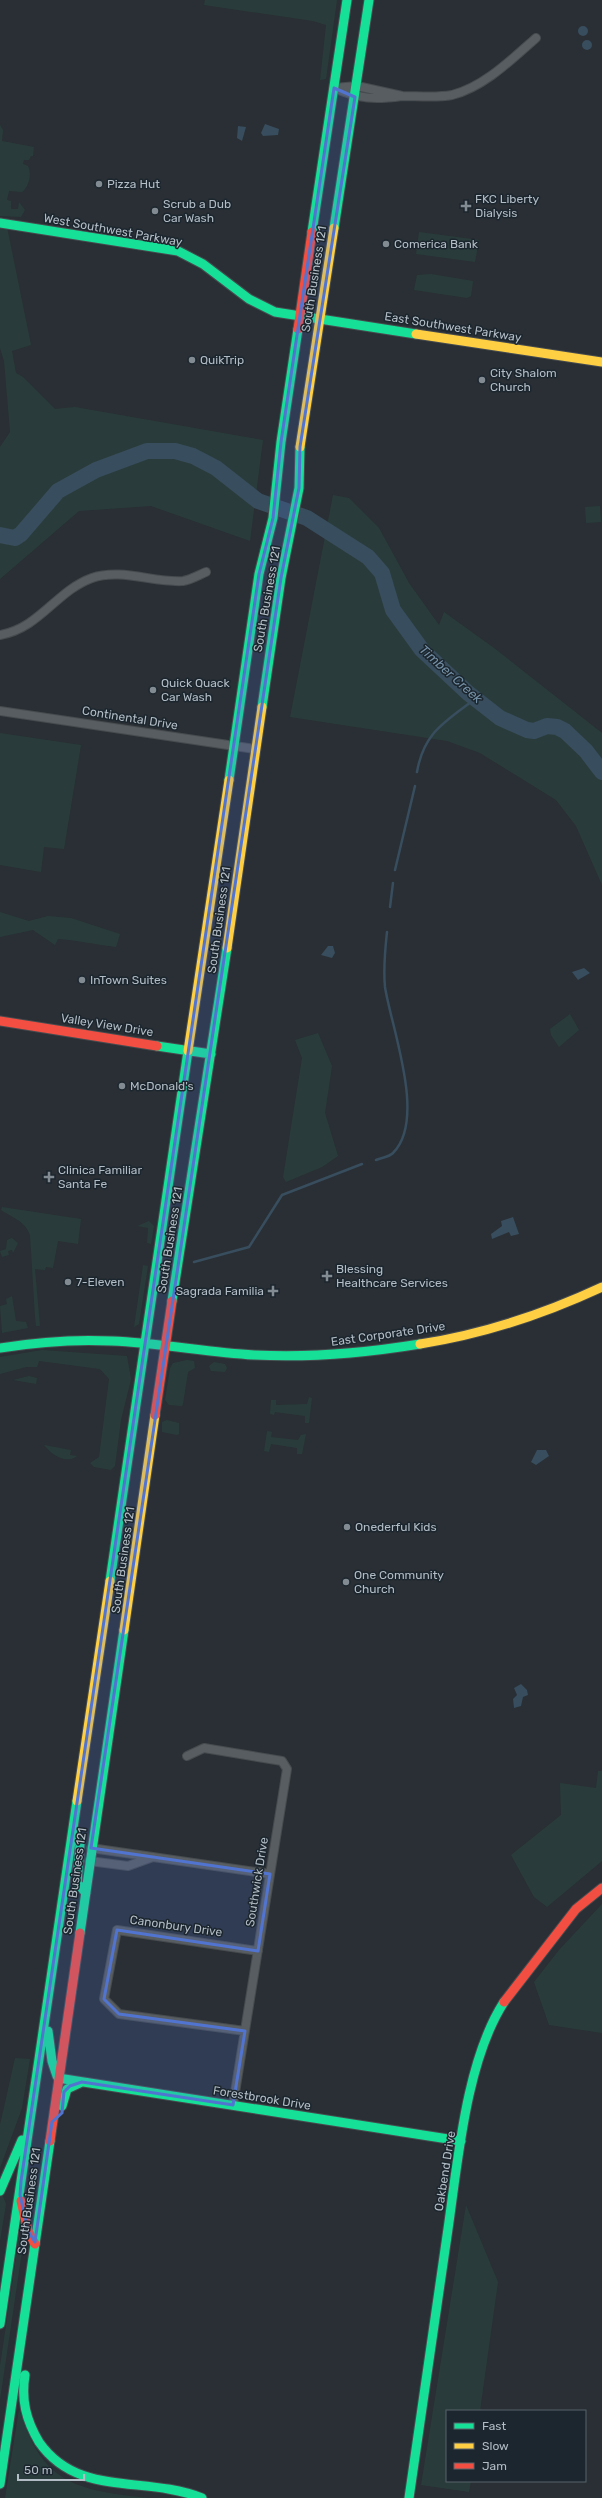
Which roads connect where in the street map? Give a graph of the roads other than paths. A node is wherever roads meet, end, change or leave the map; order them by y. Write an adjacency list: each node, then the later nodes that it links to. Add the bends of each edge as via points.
1 (346, 0): 5 (main road, South Business 121)
2 (369, 0): 4 (main road, South Business 121)
3 (536, 38): 6 (street, via 496,71 469,88 452,95)
4 (357, 86): 5 (street); 6 (street); 7 (main road, South Business 121)
5 (334, 88): 7 (street); 9 (main road, South Business 121)
6 (402, 96): 7 (street, via 375,100)
7 (355, 97): 10 (main road, South Business 121)
8 (0, 223): 9 (main road, West Southwest Parkway, via 178,251 200,262 257,305 275,312)
9 (301, 316): 10 (main road, East Southwest Parkway); 15 (main road, South Business 121, via 281,442 273,518 259,574)
10 (320, 319): 11 (main road, East Southwest Parkway); 16 (main road, South Business 121, via 300,447 298,488 281,578)
11 (602, 362)
12 (206, 572): 13 (street, via 184,581 138,576 93,578 77,585 17,632)
13 (0, 635)
14 (0, 711): 15 (street, Continental Drive)
15 (233, 746): 16 (street, Continental Drive); 18 (main road, South Business 121)
16 (255, 749): 19 (main road, South Business 121)
17 (0, 1021): 18 (main road, Valley View Drive)
18 (188, 1050): 19 (main road, Valley View Drive); 21 (main road, South Business 121)
19 (211, 1054): 22 (main road, South Business 121)
20 (602, 1287): 22 (main road, East Corporate Drive, via 505,1324 432,1341 370,1351 321,1356 268,1355)
21 (145, 1344): 22 (main road, East Corporate Drive); 23 (main road, East Corporate Drive, via 70,1340); 24 (main road, South Business 121)
22 (165, 1347): 25 (main road, South Business 121)
23 (0, 1348)
24 (110, 1585): 25 (main road); 27 (main road, South Business 121)
25 (131, 1588): 28 (main road, South Business 121)
26 (188, 1756): 31 (street, Southwick Drive, via 204,1748 282,1761 287,1769)
27 (73, 1837): 33 (main road, via 77,1838 80,1844 77,1883); 35 (main road, South Business 121)
28 (91, 1848): 29 (street); 30 (main road, South Business 121)
29 (156, 1856): 30 (street, via 128,1866); 31 (street)
30 (89, 1861): 33 (main road, South Business 121)
31 (270, 1874): 34 (street, Southwick Drive)
32 (602, 1888): 42 (main road, Oakbend Drive, via 576,1909 511,1991 491,2022 473,2079)
33 (86, 1893): 37 (main road, South Business 121)
34 (258, 1951): 36 (street, Southwick Drive); 36 (street, Canonbury Drive, via 117,1930 104,1999 119,2014)
35 (45, 2020): 37 (main road, via 52,2061); 39 (main road, South Business 121)
36 (245, 2031): 40 (street, Southwick Drive)
37 (58, 2078): 38 (main road, Forestbrook Drive); 41 (main road, South Business 121)
38 (82, 2082): 40 (main road, Forestbrook Drive); 41 (main road, via 67,2088 62,2113)
39 (33, 2102): 43 (main road, via 20,2145); 44 (main road, South Business 121)
40 (233, 2105): 42 (main road, Forestbrook Drive)
41 (52, 2122): 45 (main road, South Business 121)
42 (461, 2141): 49 (main road, Oakbend Drive)
43 (0, 2191)
44 (20, 2195): 45 (main road, via 28,2231); 46 (main road, South Business 121)
45 (36, 2242): 47 (main road, South Business 121); 48 (main road, via 33,2307 22,2401 33,2435 56,2463 89,2483 107,2487 184,2492)
46 (0, 2324)
47 (0, 2484)
48 (202, 2498)
49 (409, 2498)

